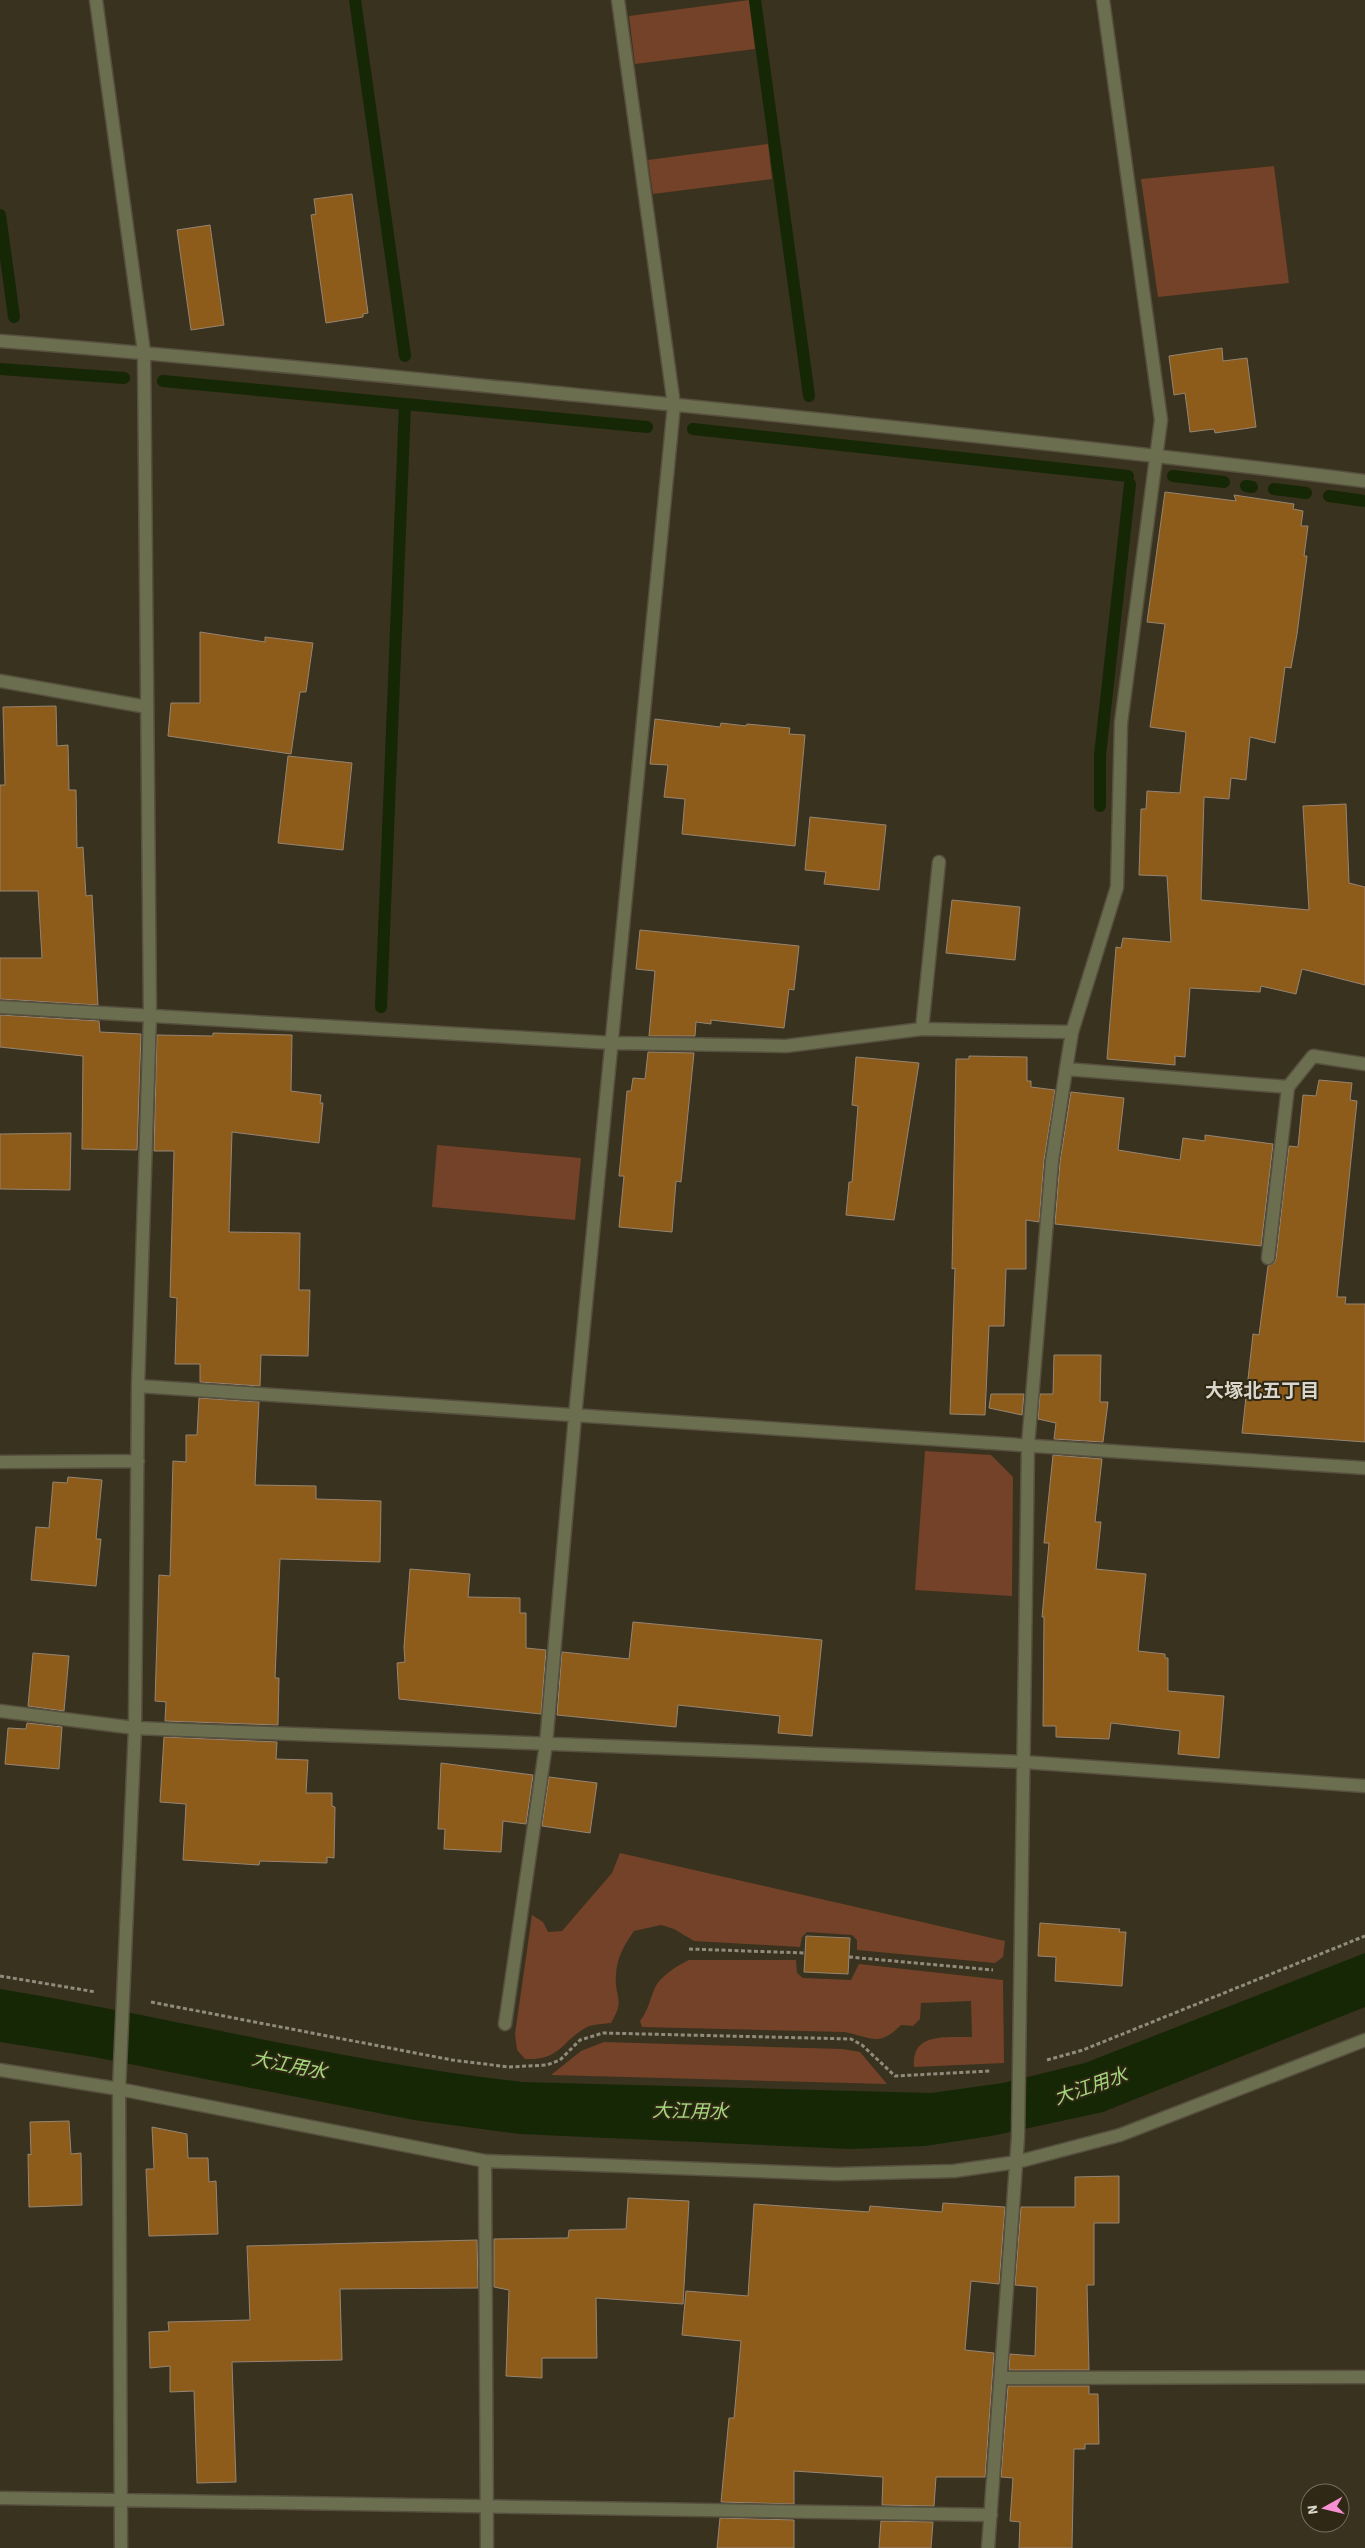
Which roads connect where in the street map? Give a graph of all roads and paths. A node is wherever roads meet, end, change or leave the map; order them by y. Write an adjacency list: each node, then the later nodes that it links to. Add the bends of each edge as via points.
1 (96, 0): 5 (street)
2 (618, 0): 6 (street)
3 (1103, 0): 7 (street, via 1161,420)
4 (0, 342): 5 (street)
5 (144, 352): 6 (street); 10 (street)
6 (674, 405): 7 (street); 16 (street)
7 (1156, 455): 8 (street); 15 (street, via 1121,723 1117,887)
8 (1365, 481)
9 (0, 681): 10 (street)
10 (147, 707): 13 (street)
11 (939, 862): 14 (street)
12 (0, 1007): 13 (street)
13 (150, 1015): 16 (street); 21 (street)
14 (922, 1029): 15 (street); 16 (street, via 786,1046)
15 (1072, 1032): 18 (street)
16 (612, 1043): 22 (street)
17 (1365, 1064): 19 (street, via 1313,1056)
18 (1066, 1069): 19 (street); 23 (street, via 1052,1161)
19 (1288, 1087): 20 (street)
20 (1268, 1258)
21 (138, 1386): 22 (street); 24 (street)
22 (575, 1416): 23 (street); 29 (street)
23 (1028, 1445): 26 (street); 30 (street)
24 (138, 1461): 25 (street); 28 (street)
25 (0, 1462)
26 (1365, 1468)
27 (0, 1711): 28 (street)
28 (135, 1728): 29 (street); 38 (street)
29 (546, 1744): 30 (street); 39 (street)
30 (1024, 1762): 31 (street); 36 (street)
31 (1365, 1786)
32 (1365, 1936): 42 (path, via 1083,2050)
33 (688, 1949): 34 (path)
34 (805, 1953)
35 (849, 1957): 36 (path)
36 (1022, 1972): 42 (street)
37 (0, 1976): 38 (path)
38 (122, 2000): 42 (path, via 452,2060 509,2067 547,2066 560,2060 580,2040 603,2033 851,2039 895,2076); 43 (street)
39 (504, 2024)
40 (1365, 2040): 45 (street, via 1120,2135)
41 (0, 2070): 43 (street)
42 (1020, 2070): 45 (street)
43 (119, 2089): 44 (street); 49 (street)
44 (484, 2161): 45 (street, via 837,2174 954,2171); 50 (street)
45 (1017, 2162): 47 (street)
46 (1365, 2377): 47 (street)
47 (1001, 2378): 51 (street)
48 (0, 2498): 49 (street)
49 (121, 2500): 50 (street); 52 (street)
50 (487, 2506): 51 (street); 53 (street)
51 (991, 2515): 54 (street)
52 (121, 2548)
53 (487, 2548)
54 (988, 2548)

